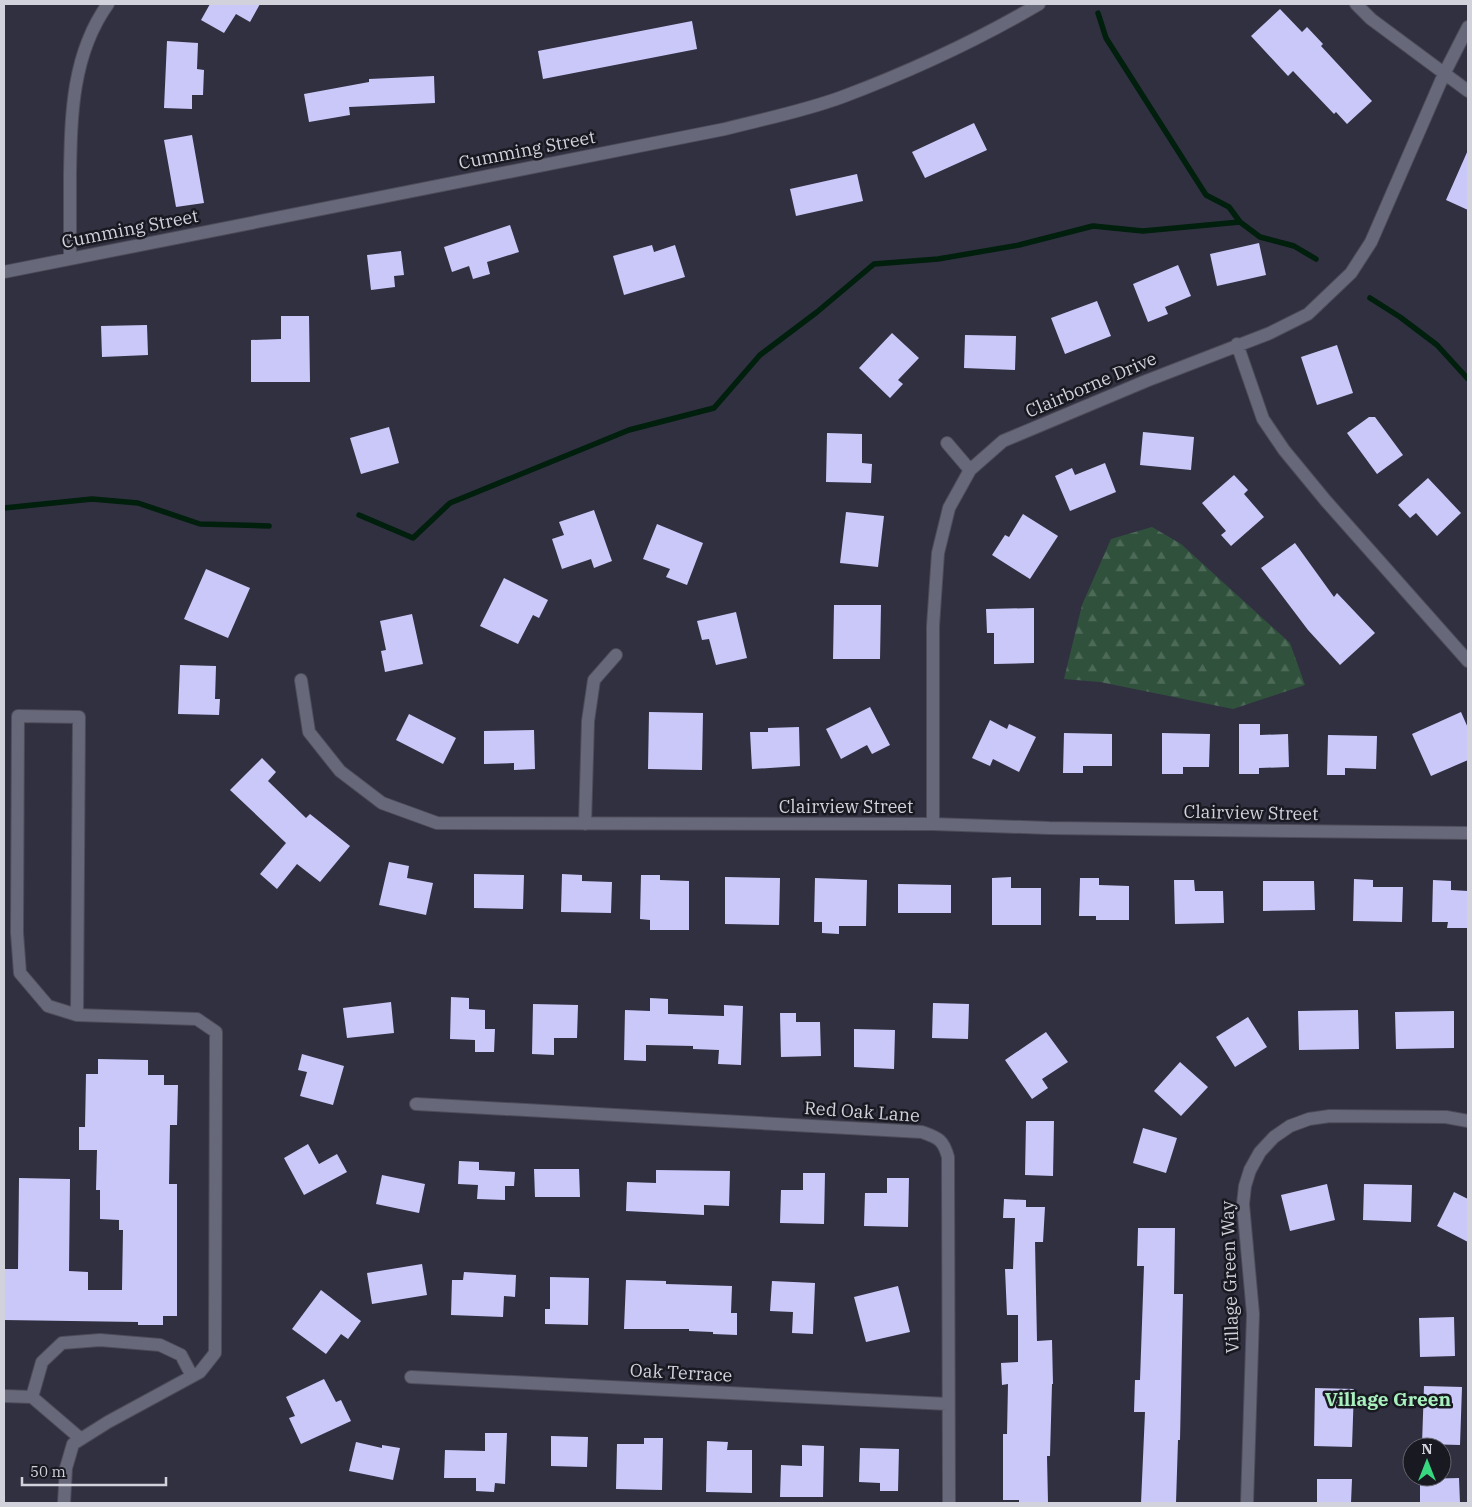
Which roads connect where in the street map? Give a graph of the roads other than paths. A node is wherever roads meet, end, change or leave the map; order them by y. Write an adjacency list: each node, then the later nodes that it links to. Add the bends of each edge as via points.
1 (108, 4): 7 (street, via 91,34 74,84 70,122)
2 (1038, 4): 7 (street, Cumming Street, via 935,60 841,97 782,115)
3 (1356, 4): 5 (street)
4 (1468, 27): 5 (street, Clairborne Drive)
5 (1444, 74): 6 (street); 9 (street, Clairborne Drive, via 1371,242 1351,273 1308,314)
6 (1468, 91)
7 (70, 259): 8 (street, Cumming Street)
8 (4, 272)
9 (1237, 344): 11 (street, Clairborne Drive, via 1003,441); 13 (street, via 1263,419 1284,450)
10 (947, 443): 11 (street)
11 (970, 470): 16 (street, Clairborne Drive, via 949,508 938,553 933,626)
12 (616, 655): 15 (street, via 594,680 588,721)
13 (1468, 661)
14 (301, 680): 15 (street, Clairview Street, via 309,732 340,771 382,803 437,823)
15 (585, 824): 16 (street, Clairview Street)
16 (933, 824): 17 (street, Clairview Street)
17 (1468, 833)
18 (10, 933): 19 (street, via 20,973 48,1006); 19 (street, via 18,716 79,717)
19 (78, 1015): 22 (street, via 197,1019 216,1032 215,1353 200,1372)
20 (416, 1104): 26 (street, Red Oak Lane, via 922,1132 938,1138 948,1157)
21 (1468, 1122): 30 (street, Village Green Way, via 1446,1117 1330,1116 1309,1119 1274,1137 1253,1164 1243,1204 1252,1314)
22 (192, 1376): 25 (street, via 181,1354 160,1345 100,1340 62,1343 42,1362); 27 (street)
23 (411, 1377): 26 (street, Oak Terrace)
24 (4, 1396): 25 (street)
25 (32, 1397): 27 (street)
26 (948, 1404): 29 (street, Red Oak Lane)
27 (82, 1439): 28 (street, via 73,1444 66,1468)
28 (64, 1503)
29 (949, 1503)
30 (1247, 1503)

